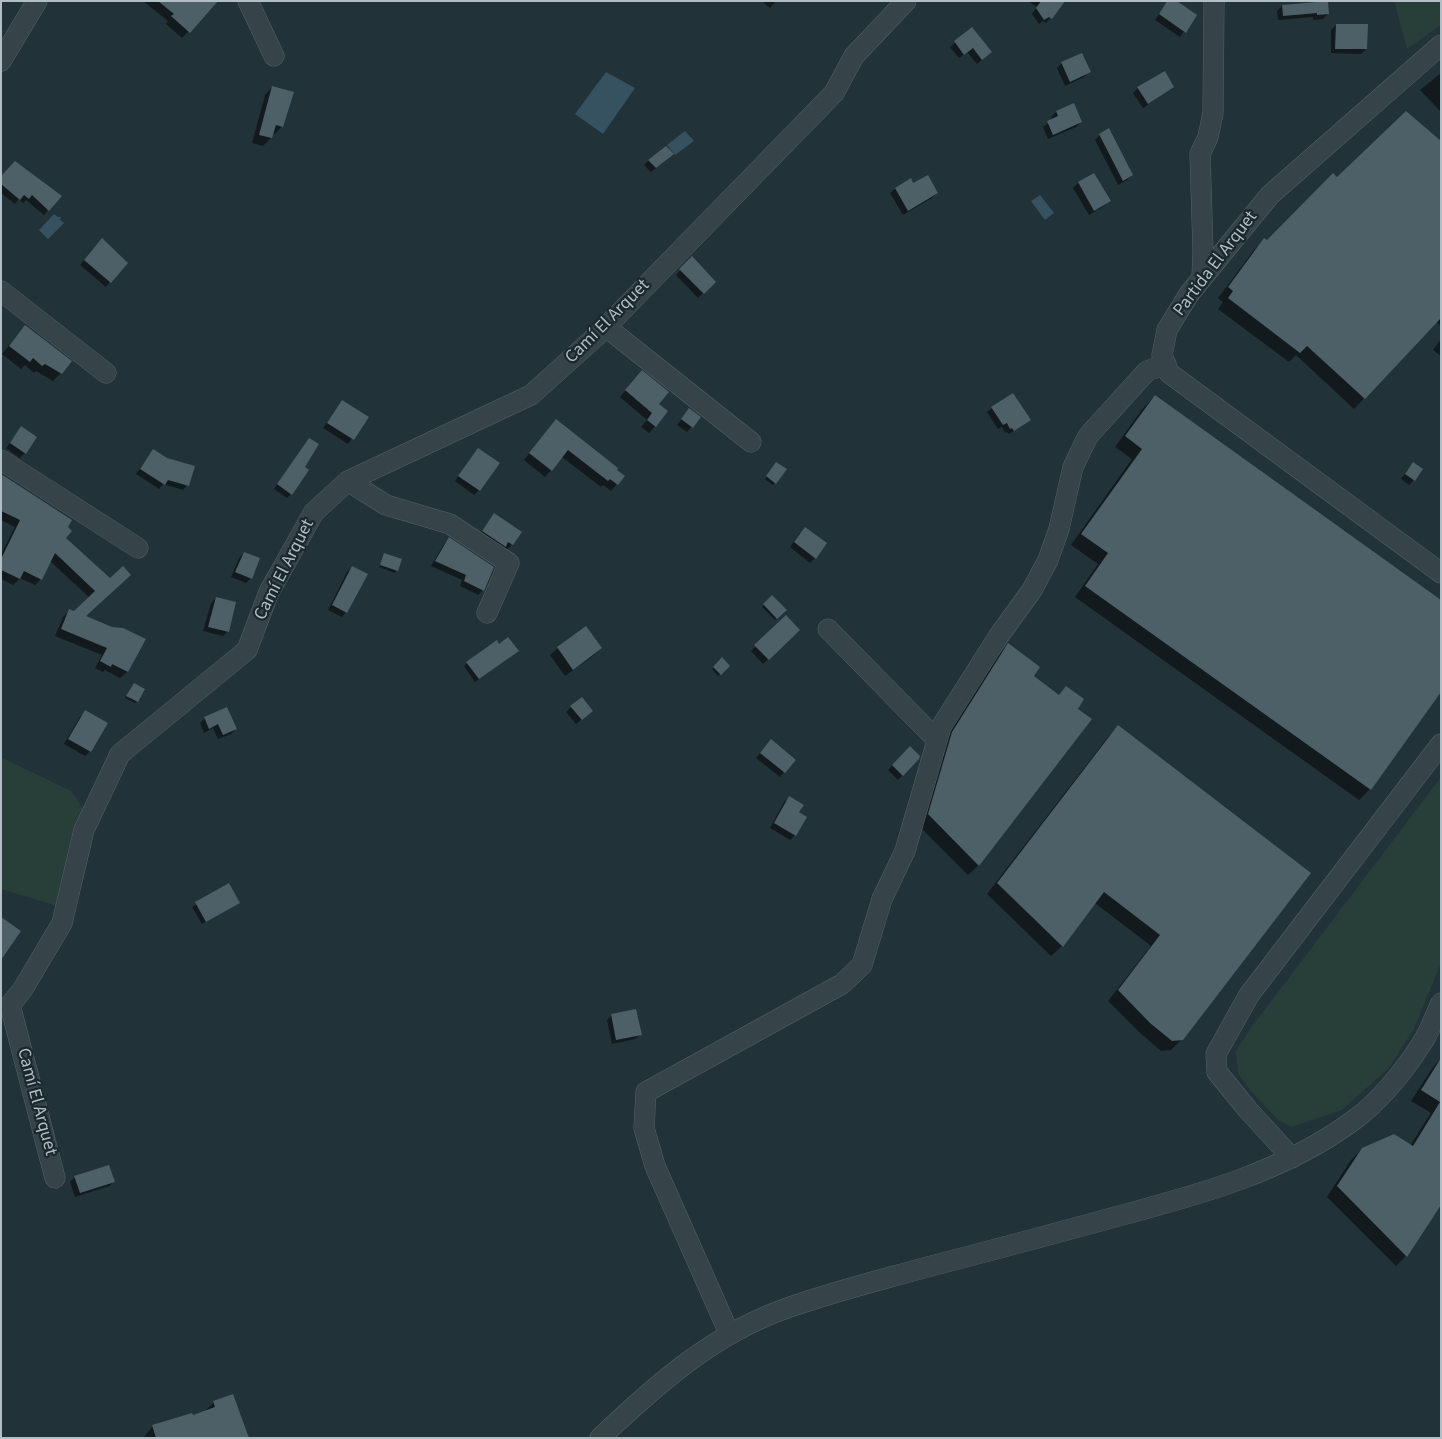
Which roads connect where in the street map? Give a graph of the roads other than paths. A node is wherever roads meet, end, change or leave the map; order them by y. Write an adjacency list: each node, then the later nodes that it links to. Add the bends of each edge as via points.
1 (37, 1): 7 (street)
2 (248, 1): 6 (street)
3 (906, 1): 10 (street, Camí El Arquet, via 854,56 834,93)
4 (1214, 1): 8 (street, via 1213,113 1200,154)
5 (1441, 46): 8 (street, Partida El Arquet, via 1270,195)
6 (274, 56)
7 (1, 61)
8 (1202, 278): 11 (street, Partida El Arquet, via 1167,330 1162,355)
9 (1, 291): 12 (street)
10 (606, 327): 13 (street); 15 (street, Camí El Arquet, via 531,396)
11 (1166, 364): 17 (street, via 1169,373); 20 (street, via 1147,371 1088,436 1073,467 1060,529 1048,560 1032,590 941,727)
12 (106, 373)
13 (751, 442)
14 (1, 460): 16 (street)
15 (348, 481): 18 (street, via 386,505 450,524 509,563); 23 (street, Camí El Arquet, via 314,512 269,592 247,650 120,754 84,830 62,923 23,989)
16 (138, 548)
17 (1441, 573)
18 (487, 613)
19 (828, 629): 20 (street)
20 (937, 740): 26 (street, via 905,851 882,899 862,965 842,984 646,1092 644,1128 655,1166)
21 (1441, 744): 24 (street, via 1249,996 1216,1054 1217,1072)
22 (1441, 1003): 24 (street, via 1423,1042 1391,1085 1356,1119)
23 (6, 1005): 25 (street, Camí El Arquet)
24 (1292, 1158): 26 (street, via 1243,1179 1171,1202 835,1292)
25 (55, 1178)
26 (729, 1334): 27 (street, via 652,1389)
27 (600, 1438)

